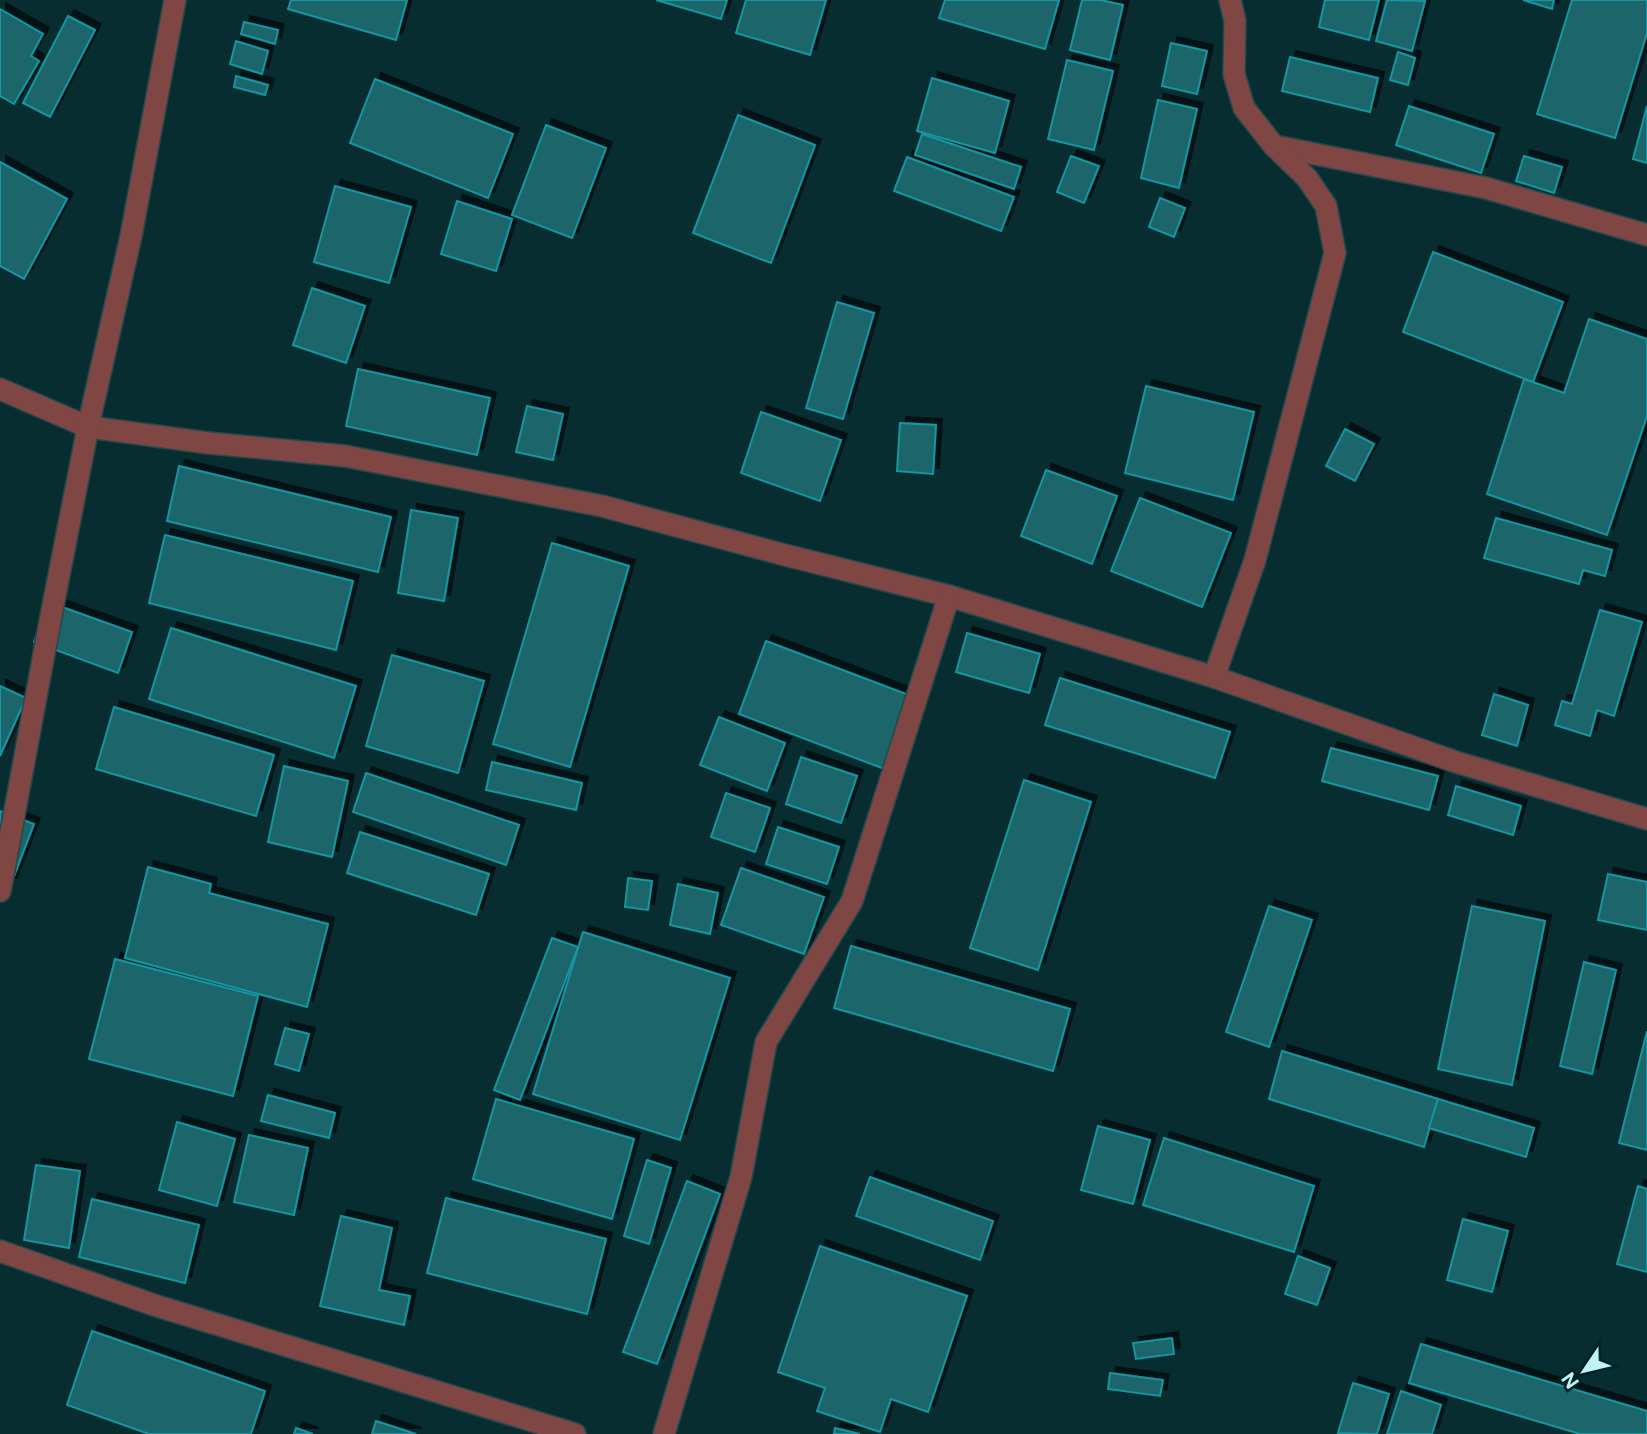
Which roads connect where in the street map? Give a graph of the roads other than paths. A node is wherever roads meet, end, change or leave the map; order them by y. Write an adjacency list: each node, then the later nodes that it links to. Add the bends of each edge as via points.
1 (156, 0): 3 (street)
2 (1230, 0): 4 (street, via 1235,20 1234,74 1244,108)
3 (174, 9): 7 (street, via 131,236)
4 (1274, 146): 5 (street, via 1486,188); 9 (street, via 1307,178 1326,206 1335,253 1255,561)
5 (1647, 235)
6 (0, 389): 7 (street)
7 (88, 427): 8 (street, via 345,456 603,506); 11 (street)
8 (949, 596): 9 (street); 14 (street, via 852,901 766,1042 741,1177)
9 (1214, 677): 10 (street, via 1456,762)
10 (1647, 820)
11 (0, 891)
12 (0, 1251): 13 (street, via 157,1306)
13 (570, 1433)
14 (664, 1434)

